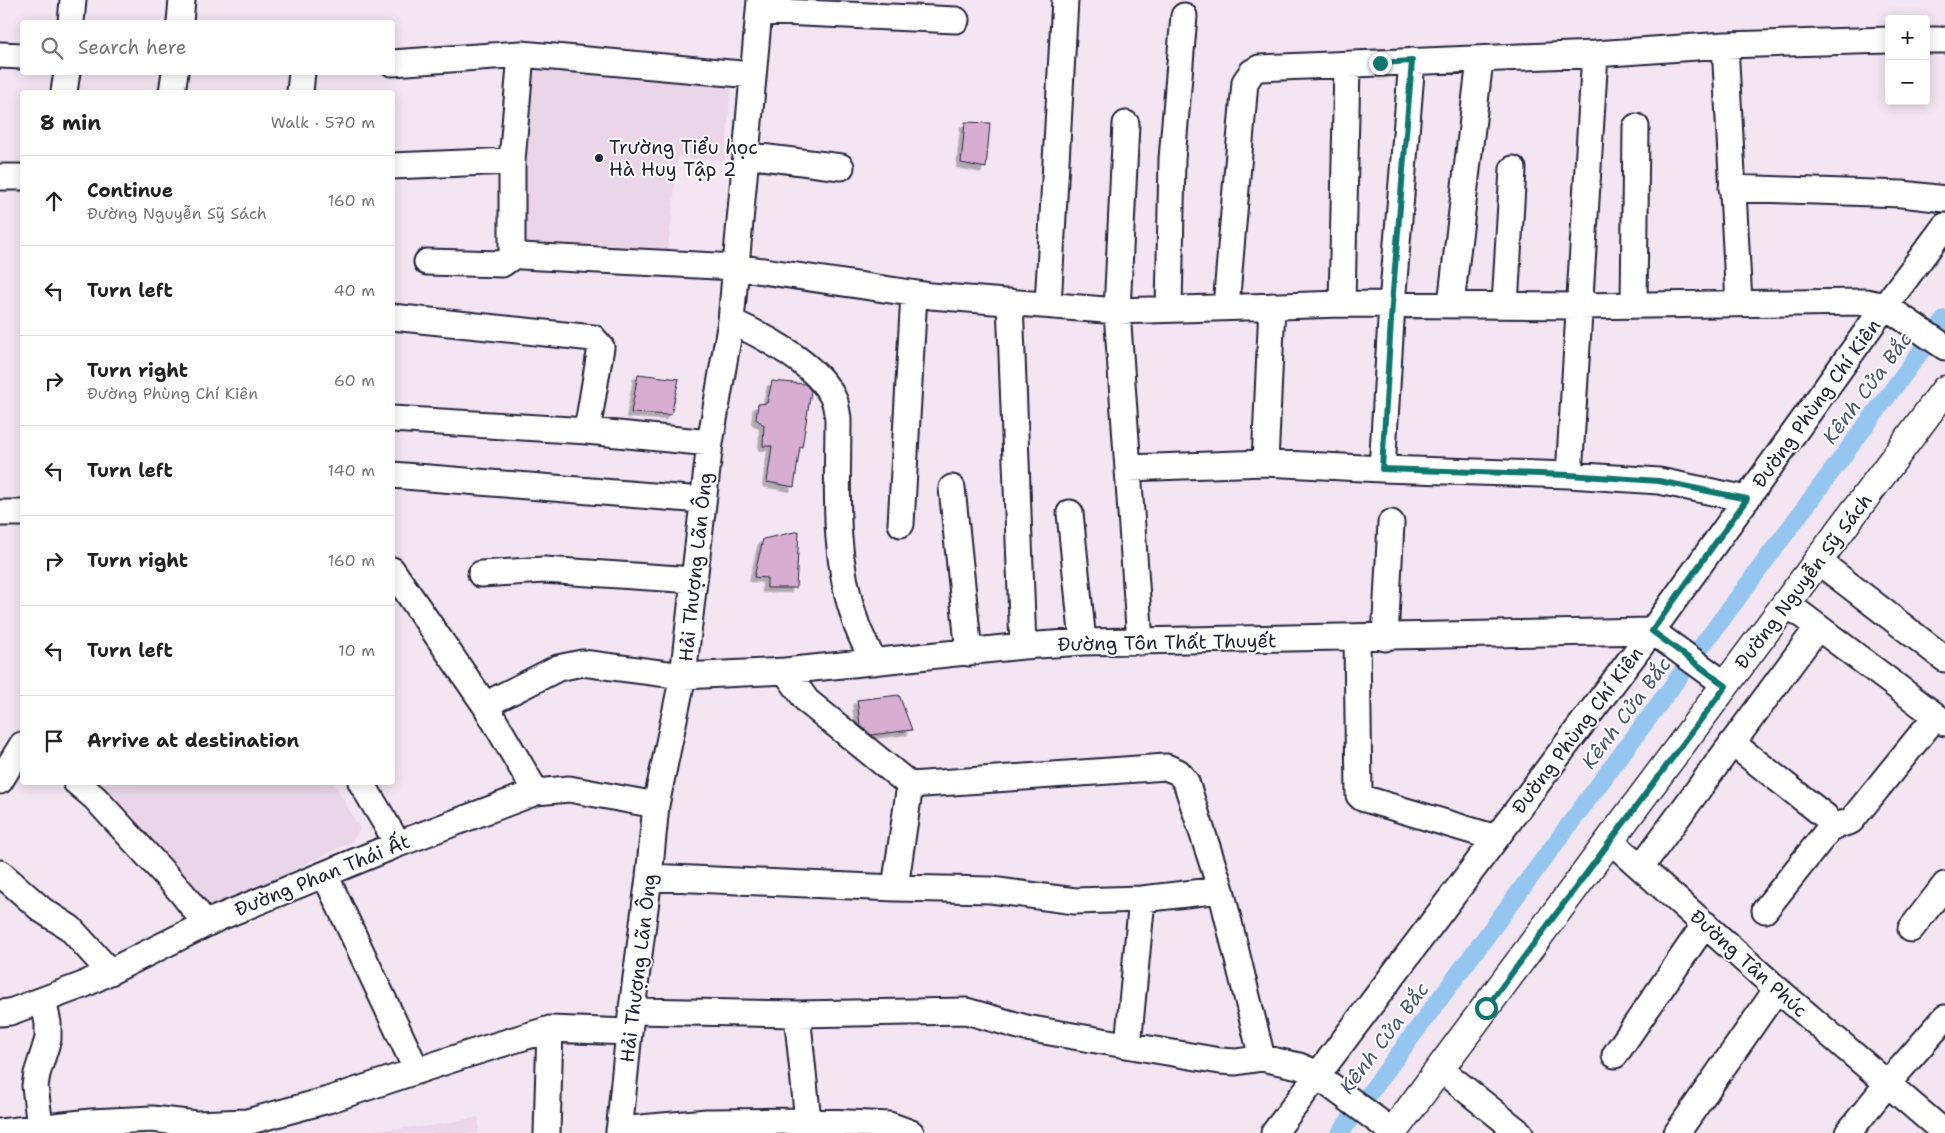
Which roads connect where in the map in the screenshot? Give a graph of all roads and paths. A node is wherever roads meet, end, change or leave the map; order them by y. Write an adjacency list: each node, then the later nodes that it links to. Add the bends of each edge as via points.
1 (73, 0): 6 (street)
2 (182, 0): 7 (street)
3 (1065, 0): 51 (street)
4 (760, 6): 8 (street); 24 (street, Hải Thượng Lãn Ông)
5 (1184, 16): 55 (street, via 1172,159)
6 (71, 20)
7 (180, 20)
8 (956, 20)
9 (1885, 40): 12 (street)
10 (1930, 40): 11 (street)
11 (1945, 40)
12 (1725, 45): 14 (street); 37 (street)
13 (521, 54): 19 (street); 24 (street); 31 (street)
14 (1595, 54): 17 (street); 53 (street)
15 (0, 55): 16 (street)
16 (20, 56)
17 (1480, 60): 18 (street); 48 (street)
18 (1412, 61): 20 (street); 47 (street)
19 (395, 63)
20 (1347, 65): 46 (street); 54 (street, via 1259,68 1245,82)
21 (66, 75): 25 (street)
22 (175, 75): 26 (street)
23 (302, 75): 27 (street)
24 (752, 75): 30 (street, Hải Thượng Lãn Ông)
25 (64, 90)
26 (172, 90)
27 (300, 90)
28 (1126, 124): 56 (street)
29 (1636, 128): 50 (street)
30 (746, 155): 33 (street); 42 (street, Hải Thượng Lãn Ông)
31 (512, 161): 32 (street); 40 (street, via 512,250)
32 (395, 166)
33 (841, 167)
34 (1513, 169): 49 (street)
35 (0, 176): 36 (street)
36 (20, 177)
37 (1732, 188): 38 (street, via 1902,194); 45 (street)
38 (1945, 199)
39 (1945, 226): 57 (street, Đường Phùng Chí Kiên)
40 (515, 255): 41 (street, via 502,264); 42 (street)
41 (427, 262)
42 (736, 268): 43 (street); 59 (street, Hải Thượng Lãn Ông)
43 (914, 294): 44 (street); 77 (street)
44 (1010, 302): 51 (street); 89 (street)
45 (1739, 303): 50 (street); 57 (street, via 1866,302)
46 (1342, 304): 47 (street); 52 (street)
47 (1392, 304): 48 (street); 67 (street)
48 (1451, 304): 49 (street)
49 (1505, 305): 53 (street)
50 (1634, 305): 53 (street)
51 (1048, 306): 56 (street)
52 (1272, 306): 54 (street); 65 (street)
53 (1579, 306): 68 (street)
54 (1226, 307): 55 (street)
55 (1169, 309): 56 (street)
56 (1117, 311): 66 (street)
57 (1894, 312): 60 (street); 71 (street, Đường Phùng Chí Kiên)
58 (395, 317): 63 (street, via 593,338 601,347)
59 (732, 321): 64 (street, Hải Thượng Lãn Ông); 92 (street, via 794,357 822,383 834,402 838,418 838,536 855,620)
60 (1943, 346)
61 (1945, 390): 78 (main road, Đường Nguyễn Sỹ Sách)
62 (395, 419): 63 (street)
63 (587, 431): 64 (street)
64 (710, 443): 72 (street, Hải Thượng Lãn Ông)
65 (1265, 463): 66 (street); 67 (street)
66 (1128, 468): 88 (street)
67 (1382, 469): 68 (street)
68 (1569, 475): 71 (street, via 1659,481)
69 (395, 476): 72 (street)
70 (952, 488): 90 (street)
71 (1747, 499): 84 (street, Đường Phùng Chí Kiên)
72 (702, 500): 81 (street, Hải Thượng Lãn Ông)
73 (0, 513): 74 (street)
74 (20, 513)
75 (1070, 513): 87 (street)
76 (1390, 523): 86 (street)
77 (901, 524)
78 (1818, 560): 82 (main road, Đường Nguyễn Sỹ Sách); 91 (street)
79 (395, 574): 96 (street)
80 (481, 574): 81 (street, via 544,570)
81 (694, 580): 94 (street, Hải Thượng Lãn Ông)
82 (1786, 603): 83 (street); 95 (main road, Đường Nguyễn Sỹ Sách)
83 (1818, 627): 97 (street); 98 (street)
84 (1658, 636): 86 (street, Đường Tôn Thất Thuyết); 95 (street); 107 (street, Đường Phùng Chí Kiên)
85 (1357, 638): 86 (street, Đường Tôn Thất Thuyết); 88 (street, Đường Tôn Thất Thuyết); 107 (street, via 1359,795)
86 (1385, 638)
87 (1083, 642): 88 (street, Đường Tôn Thất Thuyết); 89 (street, Đường Tôn Thất Thuyết)
88 (1140, 642)
89 (1023, 646): 90 (street, Đường Tôn Thất Thuyết)
90 (969, 653): 92 (street, Đường Tôn Thất Thuyết)
91 (1945, 658)
92 (874, 662): 93 (street, Đường Tôn Thất Thuyết)
93 (785, 671): 94 (street, Đường Tôn Thất Thuyết); 103 (street, via 807,701)
94 (683, 676): 96 (street, Đường Tôn Thất Thuyết, via 582,663 567,665); 105 (street, Hải Thượng Lãn Ông)
95 (1726, 686): 108 (main road, Đường Nguyễn Sỹ Sách)
96 (485, 705): 104 (street)
97 (1940, 719): 106 (street, via 1848,824)
98 (1732, 743): 106 (street, via 1825,816); 110 (street)
99 (20, 751): 100 (street)
100 (0, 782)
101 (79, 785): 119 (street)
102 (363, 785): 109 (street)
103 (910, 785): 115 (street); 116 (street, via 1172,768 1186,782)
104 (536, 792): 105 (street, Đường Phan Thái Ất, via 569,790); 109 (street, Đường Phan Thái Ất)
105 (656, 804): 113 (street, Hải Thượng Lãn Ông)
106 (1833, 826): 118 (street)
107 (1496, 838): 135 (street, Đường Phùng Chí Kiên)
108 (1611, 841): 110 (street, Đường Tân Phúc); 133 (main road, Đường Nguyễn Sỹ Sách)
109 (398, 844): 112 (street, Đường Phan Thái Ất)
110 (1641, 867): 120 (street, Đường Tân Phúc)
111 (0, 873): 122 (street, via 42,910 70,928)
112 (325, 875): 119 (street, Đường Phan Thái Ất); 134 (street)
113 (649, 877): 115 (street); 128 (street, Hải Thượng Lãn Ông)
114 (1945, 885): 121 (street)
115 (895, 888): 117 (street, via 991,890 1075,901)
116 (1220, 890): 117 (street); 132 (street)
117 (1142, 899): 130 (street)
118 (1765, 910)
119 (206, 924): 122 (street, Đường Phan Thái Ất)
120 (1705, 924): 123 (street, Đường Tân Phúc); 131 (street)
121 (1911, 929)
122 (110, 972): 124 (street, Đường Phan Thái Ất, via 83,986)
123 (1777, 990): 136 (street, Đường Tân Phúc); 151 (street)
124 (43, 1000): 125 (street, Đường Phan Thái Ất); 138 (street, via 48,1039 36,1081)
125 (0, 1013)
126 (797, 1014): 128 (street); 130 (street, via 966,1011 1026,1028); 141 (street)
127 (1945, 1018): 136 (street)
128 (631, 1022): 129 (street); 146 (street, Hải Thượng Lãn Ông)
129 (550, 1029): 134 (street); 147 (street)
130 (1128, 1045): 132 (street, via 1220,1061)
131 (1615, 1055)
132 (1262, 1058): 135 (street, via 1299,1066)
133 (1440, 1069): 144 (main road, Đường Nguyễn Sỹ Sách); 150 (street)
134 (417, 1071): 137 (street, via 328,1100)
135 (1325, 1080): 144 (street); 149 (street, Đường Phùng Chí Kiên)
136 (1888, 1083): 152 (street); 153 (street, Đường Tân Phúc)
137 (287, 1122): 143 (street)
138 (40, 1127): 139 (street); 145 (street)
139 (115, 1127): 140 (street, via 152,1119)
140 (160, 1127): 142 (street)
141 (807, 1127): 146 (street, via 706,1122); 148 (street, via 889,1125)
142 (196, 1128): 143 (street)
143 (246, 1128)
144 (1386, 1128)
145 (2, 1132)
146 (619, 1132)
147 (547, 1133)
148 (911, 1133)
149 (1274, 1133)
150 (1520, 1133)
151 (1677, 1133)
152 (1848, 1133)
153 (1945, 1133)

